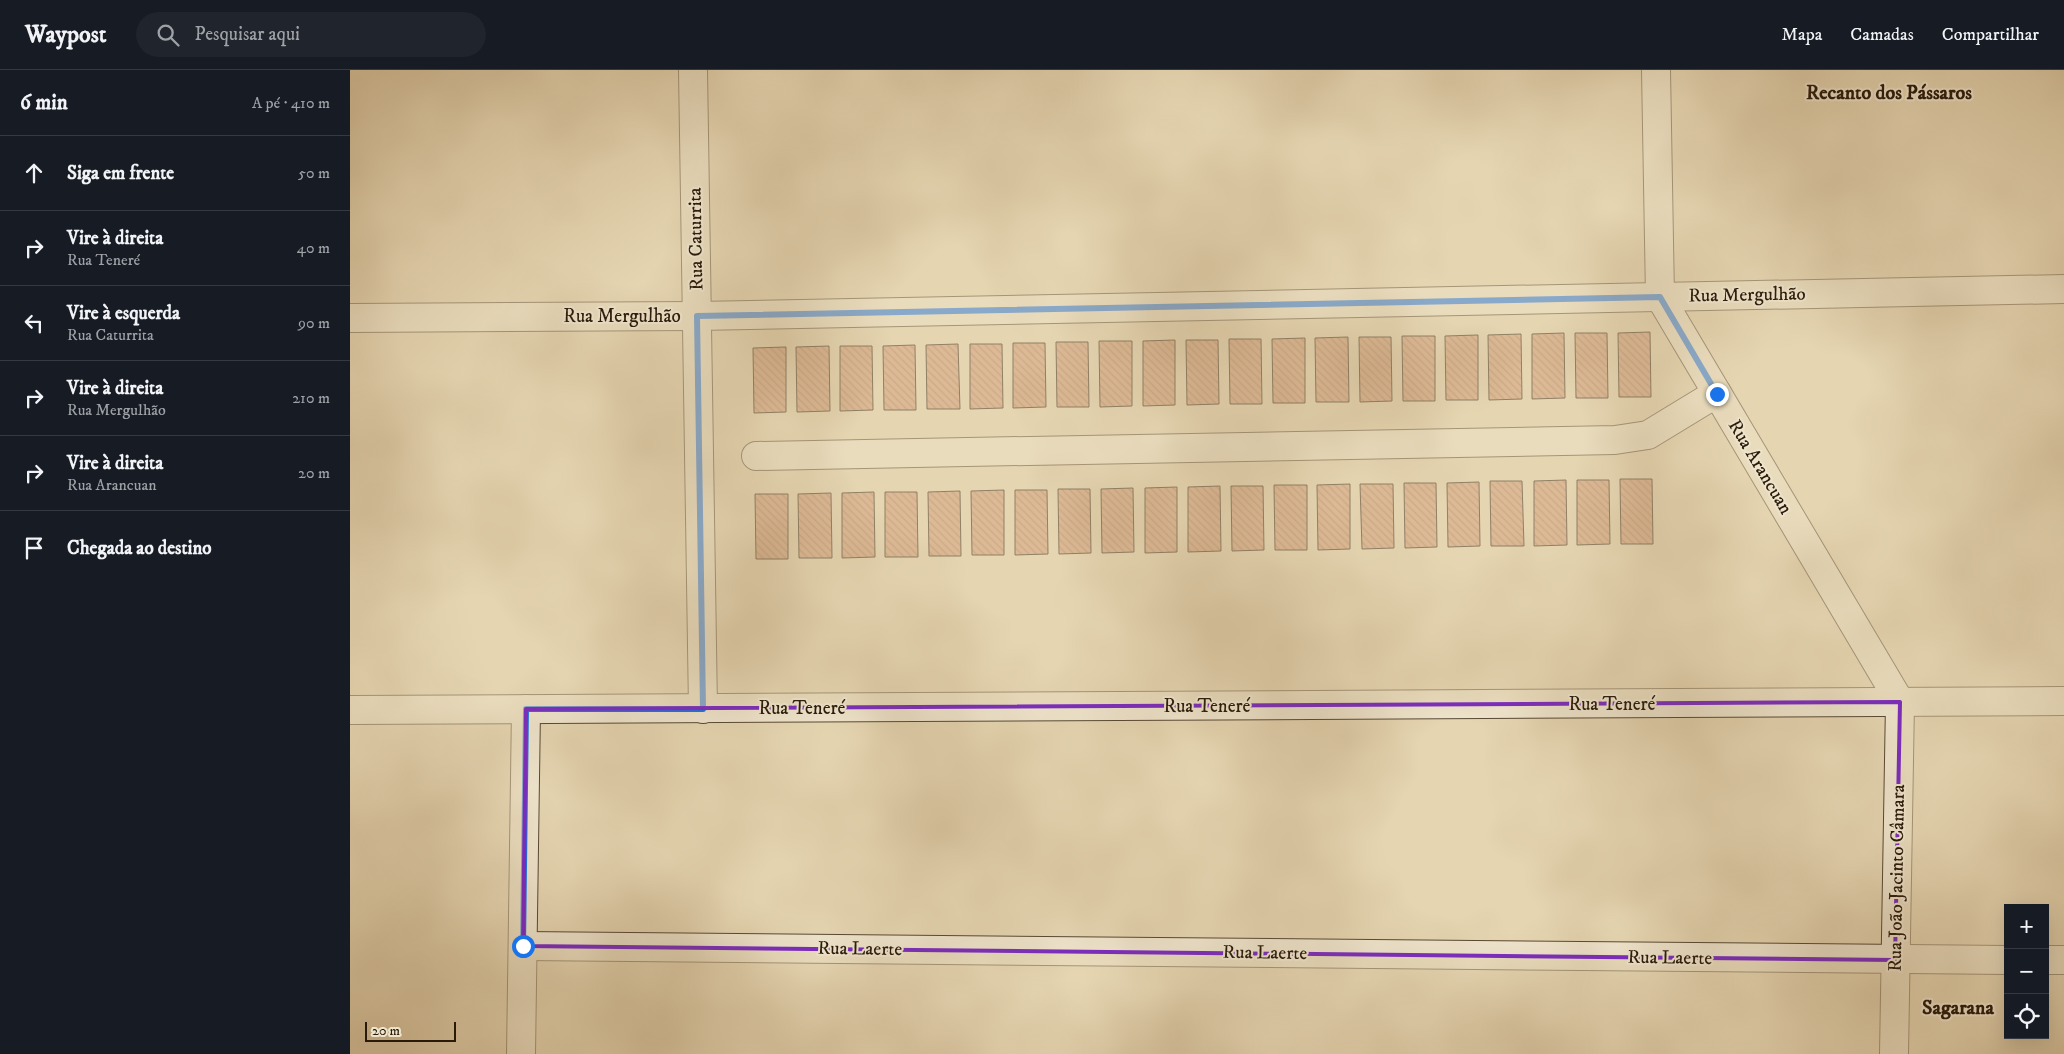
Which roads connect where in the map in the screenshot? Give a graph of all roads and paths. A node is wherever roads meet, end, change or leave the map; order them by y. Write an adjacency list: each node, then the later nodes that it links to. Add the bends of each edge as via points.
1 (693, 70): 5 (street, Rua Caturrita)
2 (1656, 70): 4 (street, Rua Arancuan)
3 (2064, 289): 4 (street, Rua Mergulhão)
4 (1660, 297): 5 (street, Rua Mergulhão); 7 (street, Rua Arancuan)
5 (697, 316): 6 (street, Rua Mergulhão); 12 (street, Rua Caturrita)
6 (350, 318)
7 (1717, 394): 8 (street, via 1648,435 1615,440); 10 (street, Rua Arancuan)
8 (756, 456)
9 (2064, 701): 10 (street, Rua Teneré)
10 (1900, 702): 12 (street, Rua Teneré); 15 (street, Rua João Jacinto Câmara)
11 (526, 709): 12 (street, Rua Teneré); 13 (street, Rua Teneré); 14 (street)
12 (703, 709)
13 (350, 710)
14 (523, 946): 15 (street, Rua Laerte); 19 (street)
15 (1895, 960): 16 (street, Rua Laerte); 20 (street, Rua João Jacinto Câmara)
16 (2004, 960)
17 (2049, 960): 18 (street)
18 (2064, 960)
19 (521, 1054)
20 (1894, 1054)

